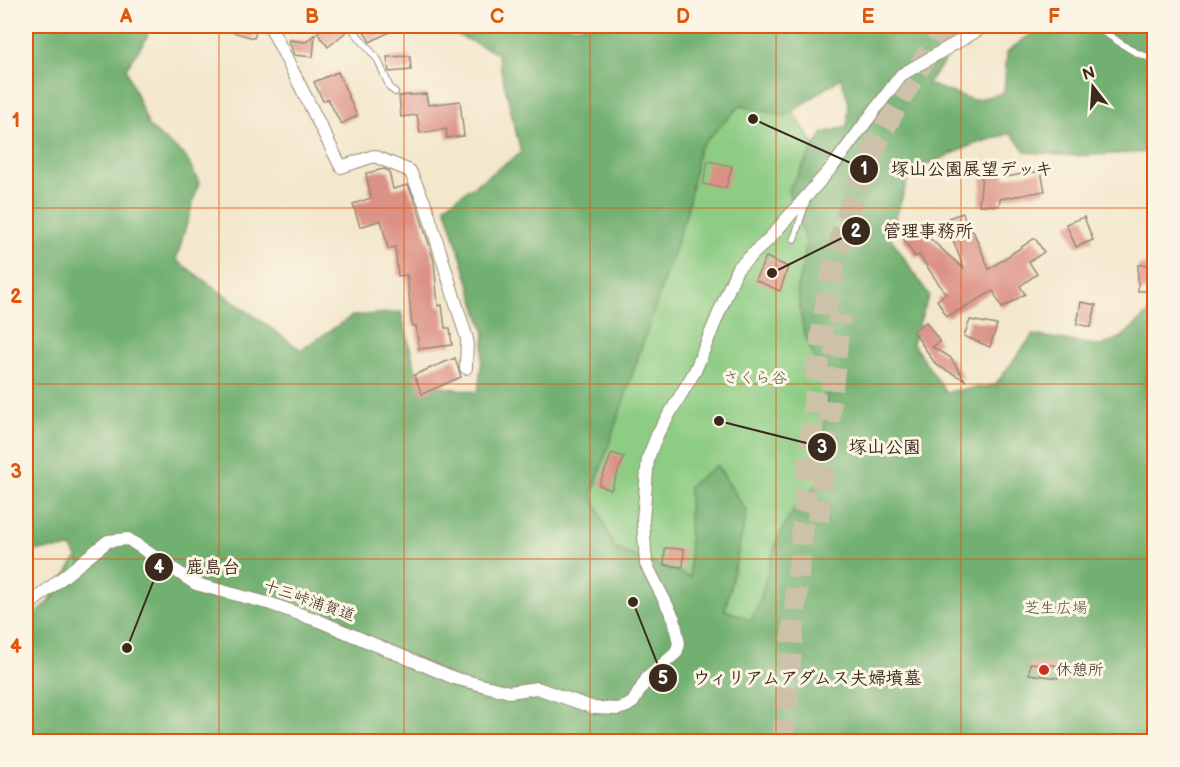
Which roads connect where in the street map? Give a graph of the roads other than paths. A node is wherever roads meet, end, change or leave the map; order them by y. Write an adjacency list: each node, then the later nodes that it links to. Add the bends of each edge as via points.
1 (270, 26): 9 (street, via 341,167 374,156 410,171 426,206 466,339)
2 (350, 26): 6 (lane, via 378,60)
3 (985, 26): 7 (street, via 901,75 850,146)
4 (1087, 26): 5 (lane, via 1141,56)
5 (1155, 58)
6 (395, 92)
7 (809, 193): 8 (lane); 10 (street, 十三峠浦賀道, via 737,269 695,371 658,433 648,458 643,520 646,564 674,619 679,644 676,653 647,678 633,702 618,709 594,708 537,688 503,691 434,671 319,621 196,584 129,539 108,541)
8 (794, 239)
9 (466, 368)
10 (26, 607)

